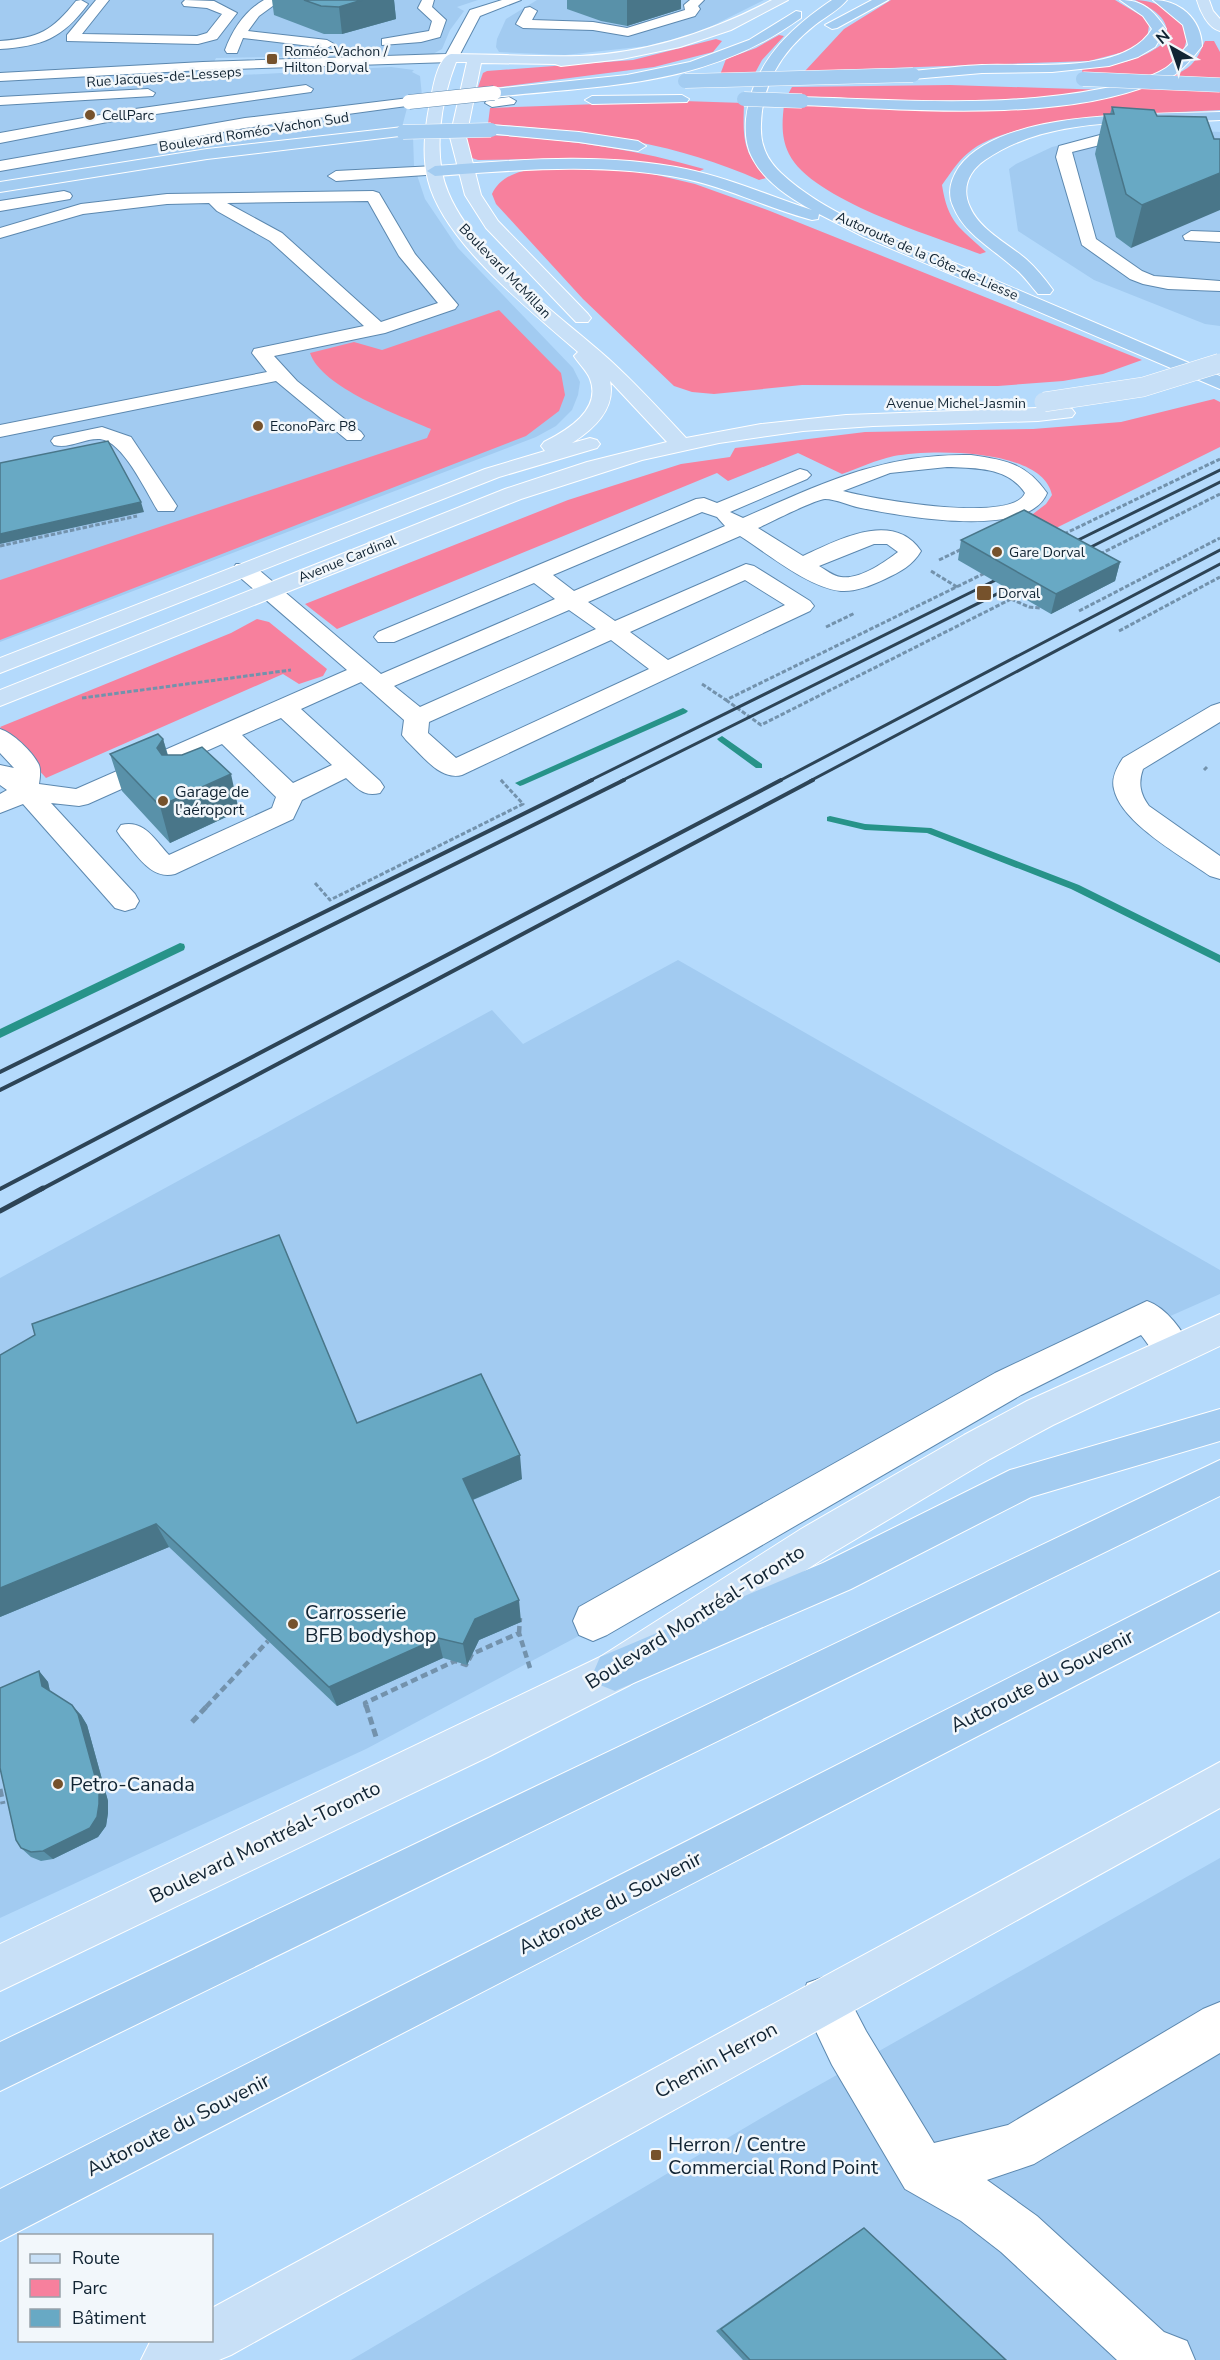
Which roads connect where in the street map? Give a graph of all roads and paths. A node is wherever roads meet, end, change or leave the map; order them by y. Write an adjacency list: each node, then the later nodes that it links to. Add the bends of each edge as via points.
1 (84, 0): 25 (street, via 59,29 31,41)
2 (103, 0): 3 (street, via 72,38 192,40 212,36 230,12 209,4 189,3)
3 (192, 0)
4 (428, 0): 24 (street, via 425,8 439,20 435,34)
5 (514, 0): 15 (street, Boulevard McMillan)
6 (698, 0): 20 (street, via 691,5 690,13 628,32 594,26 523,24)
7 (782, 0): 27 (main road, via 732,27 690,43 646,53 584,60)
8 (841, 0): 68 (highway, Autoroute de la Côte-de-Liesse, via 810,22 776,55 760,83 754,108 754,142 763,163 782,182)
9 (863, 0): 10 (highway, via 828,29)
10 (882, 0)
11 (1126, 0): 31 (highway, via 1148,13 1159,28 1150,45 1129,56 1072,67)
12 (1159, 0): 47 (highway, bridge, via 1192,27 1195,46 1187,59 1173,70 1128,88 1089,97 949,105)
13 (1191, 0): 19 (highway)
14 (246, 3): 23 (street)
15 (495, 3): 16 (street); 20 (street); 21 (street, Boulevard McMillan); 30 (street, Boulevard McMillan, via 476,13)
16 (465, 5)
17 (548, 5): 20 (street)
18 (808, 5): 46 (highway, via 765,37 726,55 658,72)
19 (1205, 6): 22 (main road)
20 (530, 11)
21 (489, 24)
22 (1220, 27)
23 (241, 34): 26 (street); 34 (street, via 233,45)
24 (371, 43)
25 (0, 45)
26 (343, 45)
27 (475, 59): 30 (main road); 60 (main road, Boulevard McMillan, via 458,137)
28 (16, 61): 33 (street, via 45,66 52,71)
29 (797, 63): 52 (highway, via 780,90)
30 (448, 64): 34 (street, Rue Jacques-de-Lesseps); 61 (main road, Boulevard McMillan, via 433,133)
31 (913, 75): 35 (highway); 43 (highway, bridge)
32 (0, 77): 33 (street, Rue Jacques-de-Lesseps)
33 (50, 79): 34 (street, Rue Jacques-de-Lesseps); 39 (street, Rue Jacques-de-Lesseps); 40 (street, Rue Jacques-de-Lesseps)
34 (228, 82): 40 (street, Rue Jacques-de-Lesseps); 41 (street); 50 (street)
35 (1083, 82): 37 (highway); 38 (highway, bridge); 44 (highway)
36 (1039, 83): 43 (highway, via 819,82)
37 (1061, 84)
38 (1220, 85)
39 (0, 86)
40 (99, 88): 45 (street); 48 (street)
41 (306, 89)
42 (181, 91): 50 (street, via 189,94)
43 (687, 91): 46 (highway); 49 (highway)
44 (1220, 91)
45 (166, 92)
46 (493, 98): 49 (street, Boulevard Roméo-Vachon Sud); 51 (street, Boulevard Roméo-Vachon Sud)
47 (728, 99)
48 (0, 101)
49 (509, 101)
50 (197, 105): 54 (street)
51 (408, 106): 59 (street, via 234,125); 63 (street, Boulevard Roméo-Vachon Sud, via 205,138)
52 (773, 115)
53 (1216, 118): 74 (highway, via 1106,121 1042,130 997,145 968,166 958,190 968,218 1018,261)
54 (0, 138)
55 (1220, 148): 73 (street, via 1100,140 1064,149 1088,241 1149,280)
56 (656, 150): 65 (highway, bridge, via 579,137 491,130 402,132 225,151)
57 (777, 154): 74 (highway, Autoroute de la Côte-de-Liesse, via 800,179 840,203)
58 (683, 157): 68 (highway)
59 (0, 166)
60 (464, 169): 61 (highway); 69 (highway, via 579,161 652,168 706,179); 80 (main road, Boulevard McMillan, via 473,195 492,224)
61 (435, 171): 62 (street); 76 (main road, Boulevard McMillan, via 440,192 465,232)
62 (319, 177)
63 (0, 178)
64 (180, 182): 67 (street)
65 (0, 187)
66 (216, 197): 70 (street, via 167,199); 75 (street, via 223,208 282,242); 75 (street, via 373,196 408,256 449,305)
67 (0, 206)
68 (824, 209): 69 (highway, Autoroute de la Côte-de-Liesse)
69 (870, 232): 79 (highway, Autoroute de la Côte-de-Liesse)
70 (5, 236)
71 (1191, 236): 72 (street)
72 (1220, 237)
73 (1220, 286)
74 (1044, 290): 77 (highway, Autoroute de la Côte-de-Liesse)
75 (378, 329): 78 (street, via 261,353)
76 (562, 329): 82 (main road, Boulevard McMillan, via 606,367); 91 (main road, via 599,378 599,406 568,438)
77 (1220, 364): 81 (main road, Avenue Michel-Jasmin, bridge, via 1143,387 1044,402)
78 (279, 375): 83 (street); 85 (street)
79 (1220, 382): 87 (main road, Avenue Michel-Jasmin, via 1150,400 1065,413 847,421)
80 (656, 391)
81 (796, 406)
82 (664, 427): 84 (main road); 87 (main road, via 688,422); 88 (main road, Boulevard McMillan)
83 (0, 431)
84 (643, 431)
85 (354, 436)
86 (609, 439): 91 (main road, Avenue Cardinal)
87 (701, 439): 88 (main road, Avenue Cardinal)
88 (680, 443): 111 (main road, Avenue Cardinal, via 555,478)
89 (45, 444): 95 (street, via 102,433 124,441)
90 (1220, 459): 98 (path)
91 (492, 474): 106 (main road, Avenue Cardinal)
92 (800, 475): 96 (street)
93 (824, 491): 93 (street, via 854,501 993,515 1025,507 1036,493 1019,472 984,463 950,461 889,467); 97 (street)
94 (1220, 494): 102 (path)
95 (157, 510): 100 (path)
96 (714, 511): 97 (street); 108 (street, via 704,504)
97 (742, 527): 104 (street); 114 (street)
98 (1062, 535)
99 (1220, 538): 116 (path)
100 (0, 546)
101 (969, 546): 103 (path)
102 (1095, 557)
103 (933, 563)
104 (803, 566)
105 (924, 567): 110 (path)
106 (244, 569): 111 (street); 120 (main road, Avenue Cardinal)
107 (994, 569): 110 (path)
108 (536, 574): 114 (street); 119 (street)
109 (1220, 577): 118 (path)
110 (957, 587): 126 (path)
111 (269, 590): 122 (street); 125 (main road, Avenue Cardinal)
112 (1022, 593): 113 (path)
113 (1011, 598): 115 (path); 126 (path, via 761,725)
114 (572, 601): 117 (street); 122 (street)
115 (1040, 608)
116 (1079, 611)
117 (612, 630): 121 (street); 121 (street, via 747,571 802,606); 129 (street)
118 (1119, 631)
119 (386, 637)
120 (0, 666)
121 (666, 670): 129 (street, via 453,769 415,735)
122 (364, 678): 124 (path, via 283,670 205,684); 127 (street); 129 (street)
123 (704, 685): 126 (path)
124 (75, 696)
125 (0, 699)
126 (726, 700)
127 (284, 707): 130 (street); 133 (street)
128 (1220, 711): 142 (street, via 1132,764 1125,788 1140,812)
129 (417, 718)
130 (225, 733): 132 (street); 138 (street, via 79,798)
131 (0, 737): 138 (street, via 27,767)
132 (248, 755): 134 (street); 139 (street)
133 (349, 767): 137 (street); 139 (street)
134 (220, 768)
135 (0, 773): 138 (street)
136 (495, 774): 143 (path, via 523,804 330,900)
137 (371, 788)
138 (26, 791): 140 (street); 144 (street)
139 (290, 795): 141 (street, via 284,813 165,868)
140 (0, 805)
141 (131, 831)
142 (1220, 870)
143 (315, 883)
144 (125, 901)
145 (1220, 1329): 146 (main road, Boulevard Montréal-Toronto)
146 (1174, 1350): 151 (street, via 1147,1316 1008,1384); 154 (main road, Boulevard Montréal-Toronto, via 976,1447 815,1542)
147 (1220, 1425): 154 (highway, via 1023,1482 837,1576)
148 (1220, 1477): 164 (highway)
149 (1220, 1590): 166 (highway, Autoroute du Souvenir)
150 (516, 1611): 152 (path, via 521,1622)
151 (593, 1621)
152 (519, 1633): 155 (path); 157 (path, via 472,1654 466,1665 455,1661 365,1704)
153 (268, 1641): 156 (path)
154 (615, 1671): 161 (main road, Boulevard Montréal-Toronto)
155 (531, 1672)
156 (192, 1722)
157 (381, 1749)
158 (1220, 1784): 162 (main road, Chemin Herron)
159 (0, 1789): 160 (path)
160 (3, 1804)
161 (0, 1968)
162 (824, 2000): 165 (street); 167 (main road, Chemin Herron)
163 (1220, 2026): 165 (street, via 1017,2147)
164 (0, 2067)
165 (923, 2171): 170 (street, via 979,2203 1019,2234 1148,2353)
166 (0, 2216)
167 (213, 2335)
168 (200, 2342): 169 (main road)
169 (168, 2360)
170 (1168, 2360)

